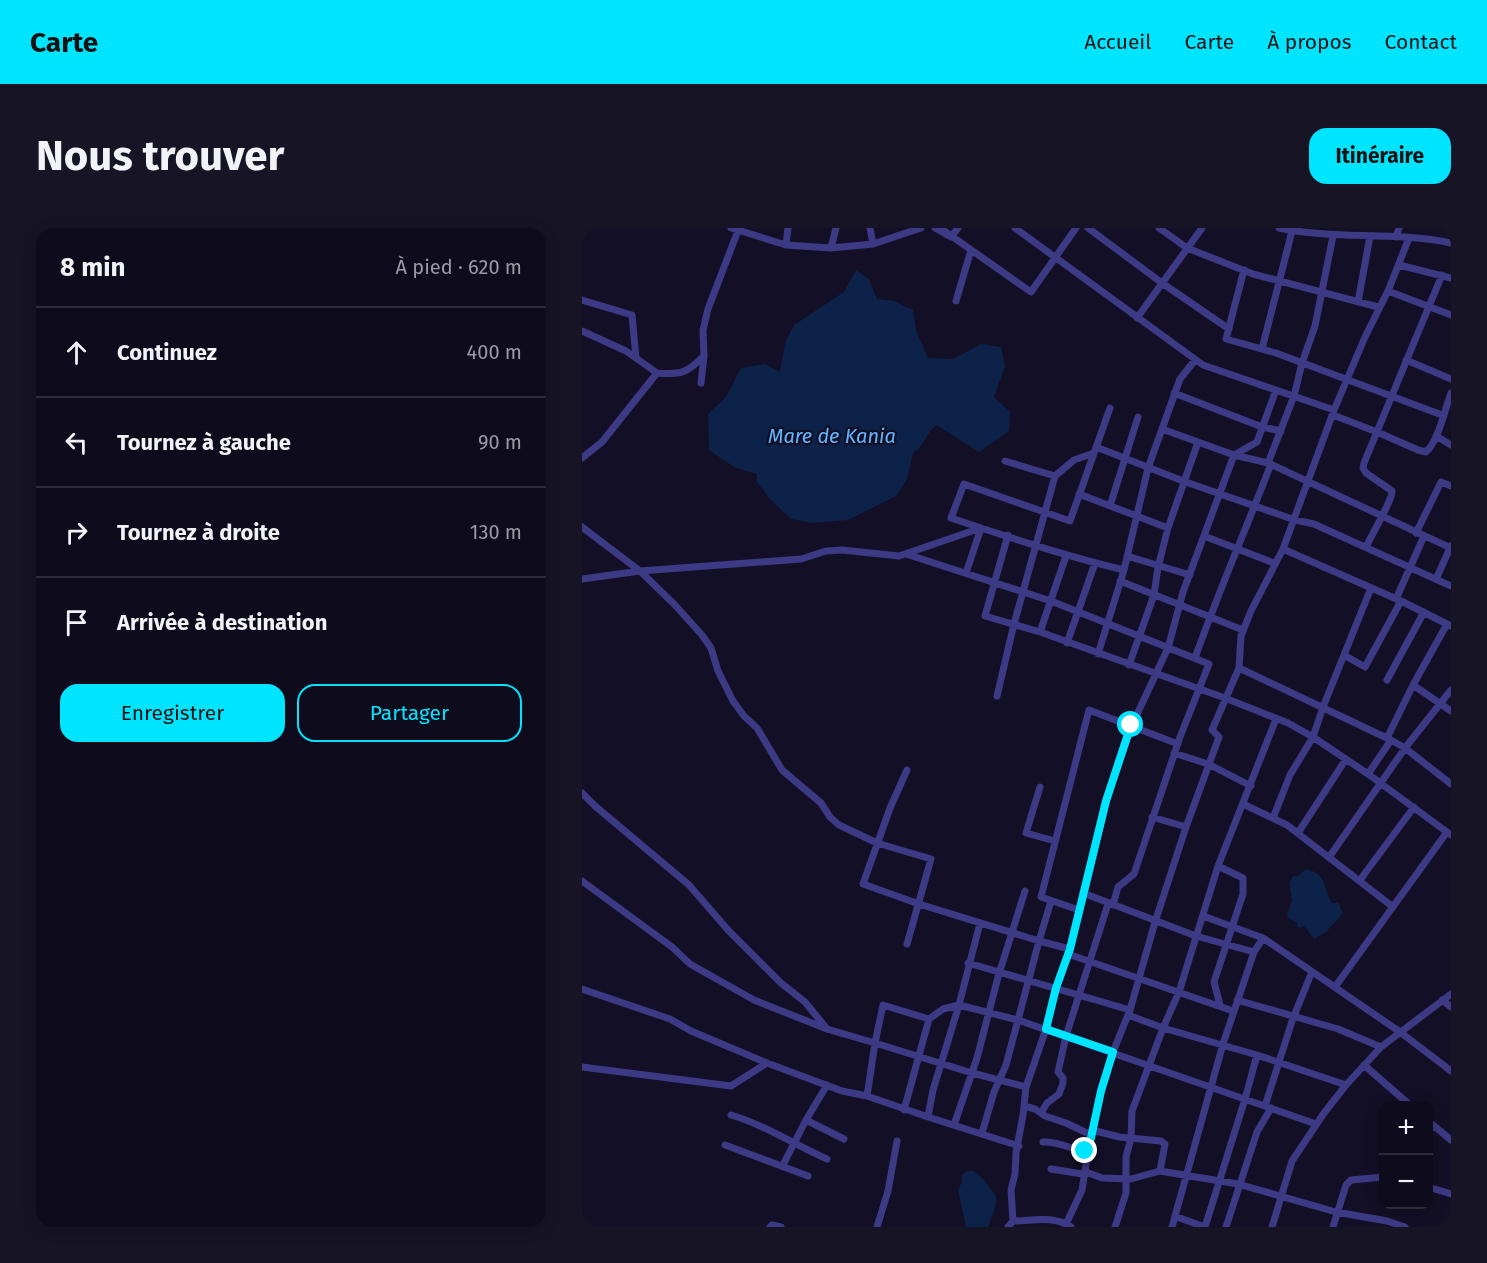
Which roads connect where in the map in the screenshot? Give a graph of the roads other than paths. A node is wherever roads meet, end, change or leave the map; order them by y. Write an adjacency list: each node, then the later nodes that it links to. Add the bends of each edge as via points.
1 (788, 228): 26 (street)
2 (836, 228): 27 (street)
3 (870, 228): 25 (street)
4 (921, 228): 25 (street)
5 (935, 228): 21 (street)
6 (940, 228): 21 (street)
7 (958, 228): 21 (street)
8 (1016, 228): 30 (street)
9 (1076, 228): 30 (street)
10 (1088, 228): 36 (street)
11 (1159, 228): 28 (street)
12 (1202, 228): 28 (street)
13 (1281, 228): 16 (street)
14 (1399, 228): 22 (street)
15 (736, 229): 26 (street); 49 (street, via 708,309 703,330)
16 (1292, 231): 17 (street); 35 (street)
17 (1312, 231): 19 (street)
18 (1349, 232): 19 (street); 20 (street)
19 (1333, 236): 37 (street)
20 (1370, 236): 22 (street); 41 (street)
21 (951, 237): 29 (street)
22 (1396, 237): 23 (street)
23 (1409, 238): 24 (street); 31 (street)
24 (1451, 243)
25 (873, 244): 27 (street)
26 (786, 245): 27 (street)
27 (831, 248)
28 (1187, 248): 32 (street); 36 (street)
29 (971, 250): 30 (street, via 1031,292); 40 (street)
30 (1055, 258): 45 (street)
31 (1399, 264): 33 (street); 38 (street)
32 (1244, 270): 35 (street); 46 (street)
33 (1442, 275): 34 (street); 43 (street)
34 (1451, 278)
35 (1278, 280): 37 (street); 48 (street)
36 (1162, 283): 45 (street); 46 (street)
37 (1322, 291): 41 (street); 53 (street)
38 (1388, 291): 42 (street); 43 (street)
39 (582, 300): 50 (street, via 632,315)
40 (956, 301)
41 (1358, 302): 42 (street)
42 (1378, 307): 55 (street)
43 (1428, 307): 44 (street); 52 (street)
44 (1451, 315)
45 (1137, 318): 51 (street)
46 (1229, 329): 48 (street, via 1226,339)
47 (582, 331): 50 (street)
48 (1262, 349): 53 (street)
49 (704, 356): 54 (street, via 682,373); 57 (street)
50 (636, 358): 54 (street)
51 (1195, 360): 58 (street); 59 (street)
52 (1406, 360): 56 (street); 61 (street)
53 (1302, 363): 55 (street); 62 (street)
54 (657, 373): 76 (street, via 602,441)
55 (1347, 379): 61 (street); 64 (street)
56 (1451, 379)
57 (701, 383)
58 (1276, 390): 62 (street); 67 (street)
59 (1174, 393): 67 (street); 68 (street)
60 (1451, 393): 65 (street)
61 (1391, 395): 65 (street); 70 (street)
62 (1294, 396): 64 (street); 69 (street)
63 (1110, 408): 74 (street)
64 (1334, 413): 70 (street); 83 (street)
65 (1442, 415): 71 (street)
66 (1138, 417): 77 (street)
67 (1262, 427): 69 (street); 75 (street, via 1257,442)
68 (1162, 429): 72 (street); 80 (street)
69 (1281, 431): 79 (street)
70 (1377, 432): 71 (street, via 1424,452); 91 (street, via 1363,468 1392,491)
71 (1436, 436): 73 (street)
72 (1198, 442): 75 (street); 82 (street)
73 (1451, 446)
74 (1095, 450): 77 (street); 81 (street, via 1074,460); 85 (street)
75 (1234, 454): 79 (street); 86 (street)
76 (582, 458)
77 (1123, 459): 80 (street); 87 (street)
78 (1005, 461): 81 (street)
79 (1270, 463): 83 (street); 88 (street)
80 (1148, 468): 82 (street); 90 (street)
81 (1055, 476): 89 (street)
82 (1183, 482): 86 (street); 95 (street)
83 (1308, 482): 91 (street); 92 (street)
84 (1451, 486): 97 (street, via 1441,482)
85 (1079, 494): 87 (street); 89 (street, via 1070,521)
86 (1219, 494): 88 (street); 98 (street)
87 (1110, 506): 90 (street)
88 (1255, 506): 92 (street); 103 (street)
89 (1045, 513): 94 (street, via 964,484 951,518); 99 (street)
90 (1135, 516): 95 (street); 106 (street)
91 (1381, 516): 97 (street); 100 (street)
92 (1295, 520): 100 (street, via 1314,524); 102 (street)
93 (582, 527): 112 (street)
94 (981, 528): 96 (street); 104 (street); 113 (street)
95 (1168, 528): 109 (street)
96 (1008, 535): 99 (street); 118 (street)
97 (1420, 535): 101 (street); 110 (street)
98 (1204, 536): 103 (street); 114 (street)
99 (1037, 544): 105 (street); 121 (street)
100 (1366, 547): 110 (street)
101 (1451, 547): 116 (street)
102 (1283, 549): 108 (street); 120 (street)
103 (1238, 550): 108 (street); 128 (street)
104 (906, 554): 112 (street, via 826,550 801,559); 113 (street)
105 (1066, 556): 107 (street); 124 (street)
106 (1127, 556): 109 (street); 111 (street)
107 (1095, 563): 111 (street); 126 (street)
108 (1274, 563): 132 (street)
109 (1158, 567): 114 (street); 122 (street)
110 (1410, 567): 116 (street); 123 (street)
111 (1124, 570): 117 (street)
112 (640, 571): 115 (street); 176 (street, via 711,648 733,701 758,728 782,770 821,803 839,825)
113 (966, 573): 118 (street)
114 (1190, 575): 125 (street)
115 (582, 579)
116 (1436, 579): 119 (street)
117 (1120, 581): 122 (street); 130 (street)
118 (996, 583): 121 (street); 129 (street, via 985,616)
119 (1451, 586)
120 (1371, 588): 123 (street); 138 (street)
121 (1024, 592): 124 (street); 129 (street)
122 (1154, 595): 125 (street); 134 (street)
123 (1399, 600): 127 (street); 138 (street, via 1365,667)
124 (1051, 601): 126 (street); 133 (street)
125 (1181, 605): 128 (street); 136 (street)
126 (1078, 612): 130 (street); 135 (street)
127 (1424, 612): 131 (street); 143 (street)
128 (1210, 617): 132 (street); 139 (street)
129 (1014, 624): 133 (street); 147 (street)
130 (1106, 624): 134 (street); 137 (street)
131 (1449, 625): 144 (street)
132 (1243, 630): 141 (street)
133 (1040, 632): 135 (street)
134 (1140, 637): 136 (street); 140 (street)
135 (1068, 643): 137 (street)
136 (1168, 648): 139 (street); 142 (street)
137 (1098, 654): 140 (street)
138 (1344, 655): 150 (street)
139 (1195, 658): 145 (street, via 1209,664)
140 (1130, 665): 142 (street)
141 (1239, 668): 148 (street); 150 (street)
142 (1156, 674): 145 (street); 153 (street)
143 (1387, 680)
144 (1413, 685): 149 (street); 155 (street)
145 (1199, 690): 148 (street); 156 (street)
146 (1451, 690): 149 (street)
147 (997, 696)
148 (1225, 698): 152 (street); 160 (street, via 1212,730 1219,737)
149 (1440, 702): 151 (street); 157 (street)
150 (1323, 708): 154 (street); 155 (street)
151 (1451, 711)
152 (1276, 719): 154 (street); 165 (street)
153 (1131, 725): 156 (street); 175 (street, via 1089,710); 182 (street, via 1106,801)
154 (1313, 737): 159 (street); 171 (street, via 1290,775)
155 (1389, 739): 157 (street); 162 (street)
156 (1178, 744): 158 (street)
157 (1405, 748): 163 (street); 164 (street)
158 (1174, 753): 160 (street); 170 (street)
159 (1346, 759): 162 (street); 173 (street)
160 (1208, 764): 165 (street); 172 (street)
161 (907, 770): 176 (street)
162 (1368, 774): 163 (street)
163 (1380, 783): 169 (street); 177 (street)
164 (1451, 784)
165 (1251, 786): 168 (street)
166 (1040, 787): 175 (street, via 1026,833)
167 (582, 793): 224 (street, via 689,885)
168 (1243, 804): 171 (street); 178 (street)
169 (1414, 807): 174 (street); 179 (street)
170 (1152, 817): 172 (street); 185 (street, via 1134,874 1118,886)
171 (1273, 818): 173 (street)
172 (1186, 826): 189 (street)
173 (1298, 833): 177 (street)
174 (1449, 834): 186 (street)
175 (1055, 841): 183 (street, via 1041,897)
176 (877, 843): 184 (street, via 863,884); 184 (street, via 931,859)
177 (1330, 856): 179 (street)
178 (1218, 866): 188 (street); 191 (street, via 1243,878 1243,894)
179 (1360, 880): 186 (street)
180 (582, 881): 224 (street, via 690,964 754,1000)
181 (1025, 891): 192 (street)
182 (1083, 893): 185 (street); 187 (street)
183 (1051, 901): 187 (street); 195 (street)
184 (919, 904): 190 (street); 196 (street)
185 (1112, 904): 189 (street); 200 (street, via 1107,907)
186 (1393, 907): 206 (street)
187 (1079, 910): 198 (street)
188 (1203, 916): 191 (street); 193 (street)
189 (1155, 922): 193 (street); 204 (street)
190 (980, 923): 192 (street); 201 (street)
191 (1231, 926): 194 (street); 197 (street)
192 (1013, 934): 195 (street); 202 (street)
193 (1196, 936): 197 (street); 209 (street)
194 (1263, 938): 199 (street); 203 (street)
195 (1039, 941): 198 (street); 205 (street)
196 (907, 944)
197 (1225, 944): 199 (street); 215 (street, via 1214,982)
198 (1069, 951): 200 (street); 207 (street)
199 (1254, 952): 212 (street)
200 (1089, 961): 204 (street); 211 (street)
201 (968, 963): 202 (street); 214 (street)
202 (1000, 972): 205 (street); 218 (street)
203 (1312, 972): 206 (street); 220 (street)
204 (1140, 977): 209 (street); 219 (street)
205 (1028, 980): 207 (street); 222 (street)
206 (1335, 987): 226 (street)
207 (1056, 988): 211 (street); 225 (street)
208 (582, 989): 235 (street, via 670,1019 691,1032)
209 (1179, 992): 215 (street); 223 (street)
210 (1451, 994): 213 (street)
211 (1080, 995): 219 (street); 227 (street)
212 (1237, 1000): 217 (street); 220 (street)
213 (1442, 1000): 216 (street); 226 (street)
214 (959, 1005): 218 (street); 221 (street, via 943,1009); 236 (street)
215 (1220, 1005): 217 (street)
216 (1451, 1007)
217 (1233, 1011): 229 (street)
218 (988, 1013): 222 (street); 241 (street)
219 (1129, 1013): 223 (street); 231 (street)
220 (1293, 1018): 230 (street, via 1338,1029); 234 (street)
221 (929, 1019): 228 (street, via 884,1005); 232 (street)
222 (1018, 1020): 225 (street); 242 (street)
223 (1163, 1028): 229 (street); 238 (street)
224 (827, 1029): 228 (street)
225 (1046, 1029): 227 (street); 245 (street)
226 (1400, 1032): 230 (street); 240 (street)
227 (1066, 1036): 231 (street); 253 (street, via 1058,1072 1064,1079 1061,1089)
228 (875, 1042): 232 (street); 247 (street)
229 (1223, 1044): 233 (street); 246 (street)
230 (1381, 1047): 237 (street)
231 (1113, 1052): 238 (street); 260 (street)
232 (918, 1054): 236 (street); 252 (street)
233 (1257, 1054): 234 (street); 248 (street)
234 (1278, 1061): 244 (street); 251 (street)
235 (767, 1063): 239 (street, via 730,1086); 243 (street)
236 (941, 1063): 241 (street); 255 (street)
237 (1364, 1065): 244 (street); 249 (street)
238 (1148, 1066): 246 (street); 262 (street, via 1132,1111)
239 (582, 1067)
240 (1451, 1071)
241 (972, 1072): 242 (street); 258 (street)
242 (999, 1080): 245 (street); 261 (street)
243 (827, 1085): 247 (street); 256 (street)
244 (1346, 1085): 257 (street)
245 (1026, 1087): 250 (street)
246 (1210, 1087): 248 (street); 277 (street)
247 (867, 1096): 252 (street)
248 (1245, 1099): 251 (street); 280 (street)
249 (1405, 1101)
250 (1024, 1106): 253 (street); 269 (street)
251 (1268, 1107): 257 (street); 281 (street)
252 (904, 1110): 255 (street)
253 (1041, 1113): 260 (street, via 1085,1133)
254 (731, 1115): 267 (street, via 752,1121)
255 (928, 1117): 258 (street)
256 (806, 1120): 263 (street); 267 (street)
257 (1316, 1124): 284 (street, via 1292,1161)
258 (954, 1125): 261 (street)
259 (1433, 1125): 264 (street)
260 (1092, 1130): 262 (street); 270 (street)
261 (982, 1133): 269 (street)
262 (1131, 1138): 274 (street, via 1164,1143); 279 (street)
263 (844, 1139)
264 (1451, 1140)
265 (897, 1141): 292 (street)
266 (1043, 1142): 270 (street, via 1057,1142)
267 (793, 1144): 271 (street); 272 (street)
268 (725, 1145): 272 (street)
269 (1018, 1146): 288 (street)
270 (1088, 1152): 275 (street)
271 (827, 1159)
272 (783, 1165): 276 (street)
273 (1051, 1169): 275 (street)
274 (1160, 1171): 277 (street); 279 (street)
275 (1086, 1172): 279 (street, via 1102,1178); 289 (street)
276 (808, 1176)
277 (1188, 1176): 280 (street); 286 (street)
278 (1379, 1177): 285 (street, via 1351,1180)
279 (1126, 1179): 293 (street, via 1126,1193)
280 (1219, 1182): 281 (street); 295 (street)
281 (1238, 1184): 284 (street); 296 (street)
282 (1433, 1189): 283 (street)
283 (1451, 1194)
284 (1281, 1197): 285 (street); 297 (street)
285 (1336, 1212): 298 (street); 299 (street)
286 (1177, 1217): 294 (street); 295 (street)
287 (1034, 1223): 288 (street); 289 (street, via 1042,1218)
288 (1011, 1224)
289 (1069, 1225)
290 (770, 1227): 291 (street)
291 (781, 1227)
292 (877, 1227)
293 (1115, 1227)
294 (1173, 1227)
295 (1205, 1227)
296 (1226, 1227)
297 (1272, 1227)
298 (1333, 1227)
299 (1405, 1227)

